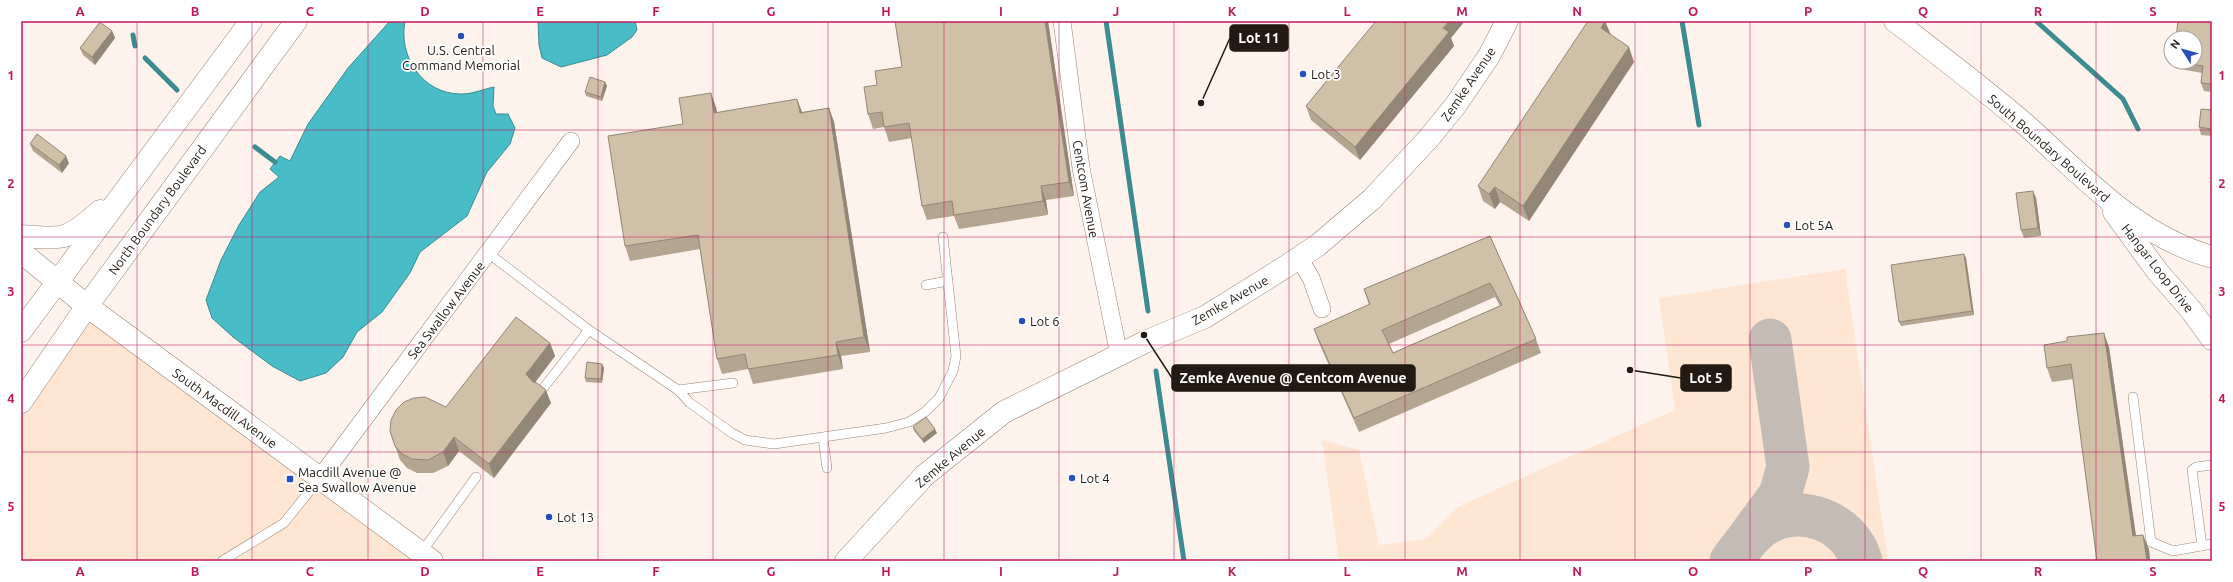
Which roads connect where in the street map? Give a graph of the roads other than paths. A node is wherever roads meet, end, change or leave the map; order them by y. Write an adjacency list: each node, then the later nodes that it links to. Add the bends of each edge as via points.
1 (252, 21): 7 (street)
2 (296, 21): 18 (street, North Boundary Boulevard)
3 (1062, 21): 23 (street, Centcom Avenue, via 1081,168)
4 (1507, 21): 14 (street, Zemke Avenue, via 1489,56 1455,106 1429,138 1372,199)
5 (1895, 21): 8 (street, South Boundary Boulevard, via 2024,124)
6 (571, 141): 12 (street, Sea Swallow Avenue)
7 (135, 179): 9 (street, via 79,230 58,239); 16 (street)
8 (2103, 196): 13 (street, South Boundary Boulevard, via 2158,235 2179,246); 22 (street, Hangar Loop Drive, via 2157,271)
9 (21, 236)
10 (943, 237): 15 (lane)
11 (21, 252): 16 (street, South Macdill Avenue)
12 (488, 253): 20 (lane); 33 (street, Sea Swallow Avenue)
13 (2212, 257)
14 (1299, 258): 19 (street, via 1311,278); 23 (street, Zemke Avenue, via 1205,317)
15 (948, 281): 17 (lane); 29 (lane, via 956,356 953,371 939,398 925,412 901,425)
16 (58, 282): 18 (street, South Macdill Avenue); 21 (street)
17 (926, 285)
18 (86, 306): 28 (street, North Boundary Boulevard); 33 (street, South Macdill Avenue)
19 (1322, 309)
20 (589, 330): 25 (lane); 26 (lane)
21 (21, 331)
22 (2212, 339)
23 (1119, 355): 38 (street, Zemke Avenue, via 1004,412 925,475)
24 (733, 383): 25 (lane)
25 (678, 390): 29 (lane, via 690,404 745,440 774,444)
26 (541, 391)
27 (2133, 397): 35 (lane, via 2151,542 2173,551)
28 (21, 402)
29 (823, 438): 31 (lane)
30 (2212, 465): 35 (lane, via 2192,470)
31 (827, 468)
32 (476, 477): 36 (lane)
33 (320, 478): 36 (street, South Macdill Avenue); 37 (lane, via 284,523)
34 (2212, 544): 35 (lane)
35 (2202, 546)
36 (426, 557)
37 (222, 561)
38 (846, 561)

